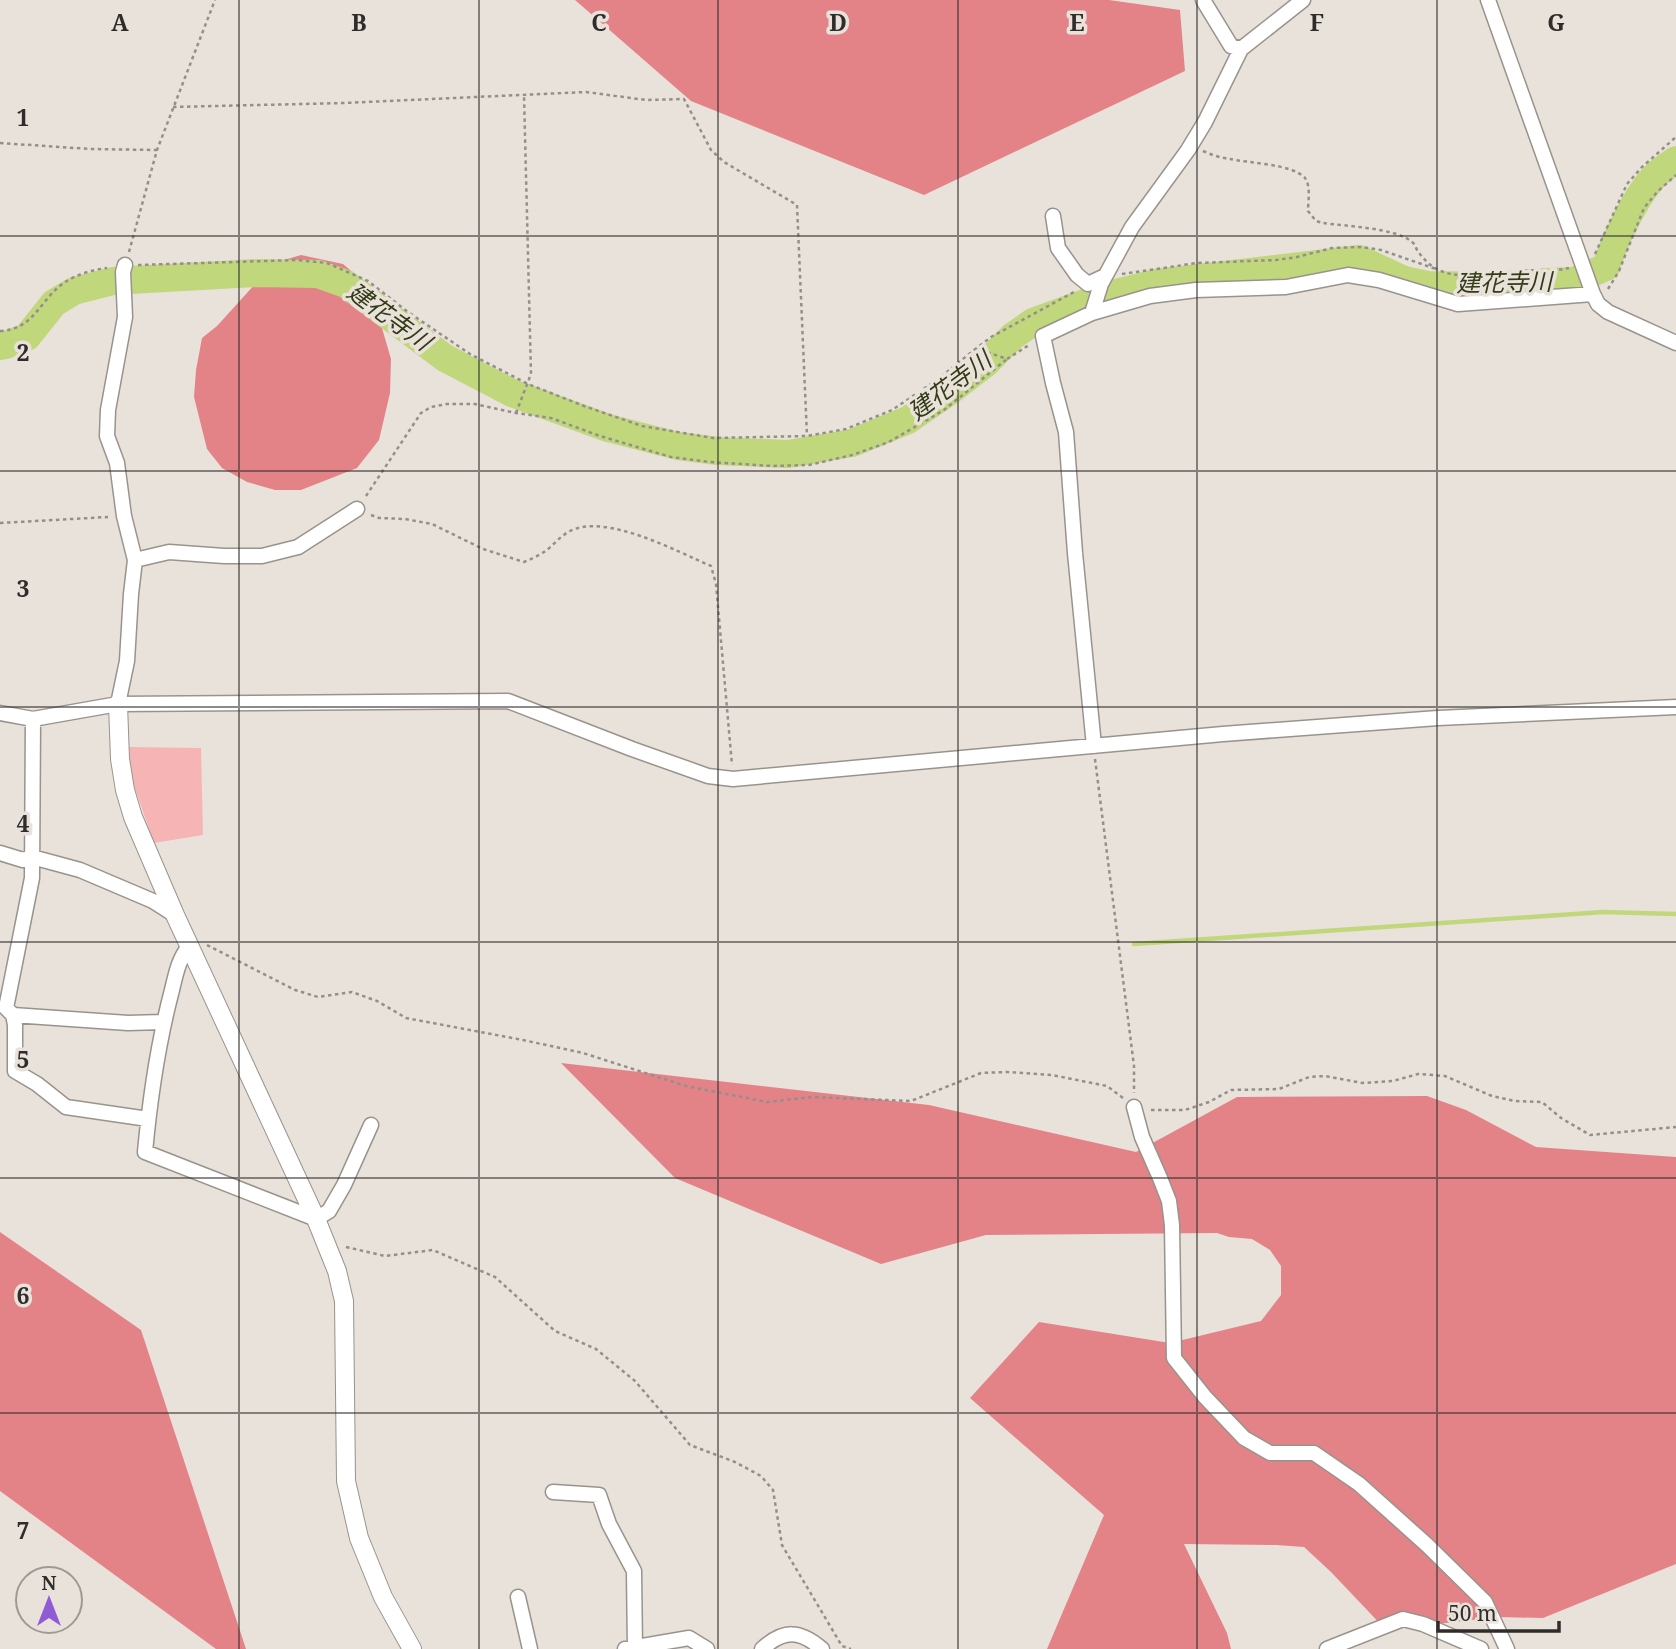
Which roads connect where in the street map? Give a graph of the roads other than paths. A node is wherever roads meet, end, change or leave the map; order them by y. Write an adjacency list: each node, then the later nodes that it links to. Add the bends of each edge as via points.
1 (1203, 0): 4 (street, via 1231,46)
2 (1303, 0): 4 (street)
3 (1488, 0): 8 (street)
4 (1241, 49): 7 (street, via 1205,122)
5 (1053, 216): 7 (street, via 1058,248 1077,275)
6 (124, 269): 12 (street, via 125,317 107,436 117,463)
7 (1098, 282): 9 (street)
8 (1592, 293): 9 (street, via 1458,304 1349,275 1286,287 1150,296); 10 (street, via 1608,312)
9 (1093, 310): 17 (street, via 1043,336 1066,432)
10 (1676, 343)
11 (357, 509): 12 (street, via 298,547 262,556 169,552)
12 (135, 560): 13 (street, via 127,661)
13 (118, 704): 16 (street); 17 (street, via 508,701 708,776 733,779); 20 (street, via 125,790)
14 (1676, 707): 17 (street, via 1438,718)
15 (0, 713): 16 (street)
16 (33, 719): 19 (street)
17 (1094, 746)
18 (0, 853): 19 (street, via 23,860)
19 (32, 857): 20 (street, via 80,870); 22 (street, via 32,878 6,1008)
20 (175, 915): 21 (street)
21 (190, 944): 23 (street, via 181,956); 27 (street)
22 (13, 1015): 23 (street); 25 (street, via 15,1072 66,1107)
23 (163, 1022): 25 (street)
24 (1134, 1107): 38 (street, via 1169,1201 1174,1357 1244,1438 1270,1453 1314,1453 1359,1484 1485,1602)
25 (148, 1119): 27 (street, via 145,1152)
26 (371, 1125): 27 (street, via 329,1211)
27 (316, 1219): 31 (street, via 344,1301 346,1481 359,1538 383,1597)
28 (553, 1492): 30 (street, via 599,1495 608,1524 634,1571)
29 (518, 1597): 32 (street)
30 (632, 1648): 33 (street, via 689,1638)
31 (412, 1649)
32 (530, 1649)
33 (707, 1649)
34 (762, 1649): 35 (street, via 786,1634 804,1636)
35 (822, 1649)
36 (1327, 1649): 37 (street, via 1403,1619)
37 (1481, 1649)
38 (1507, 1649)

